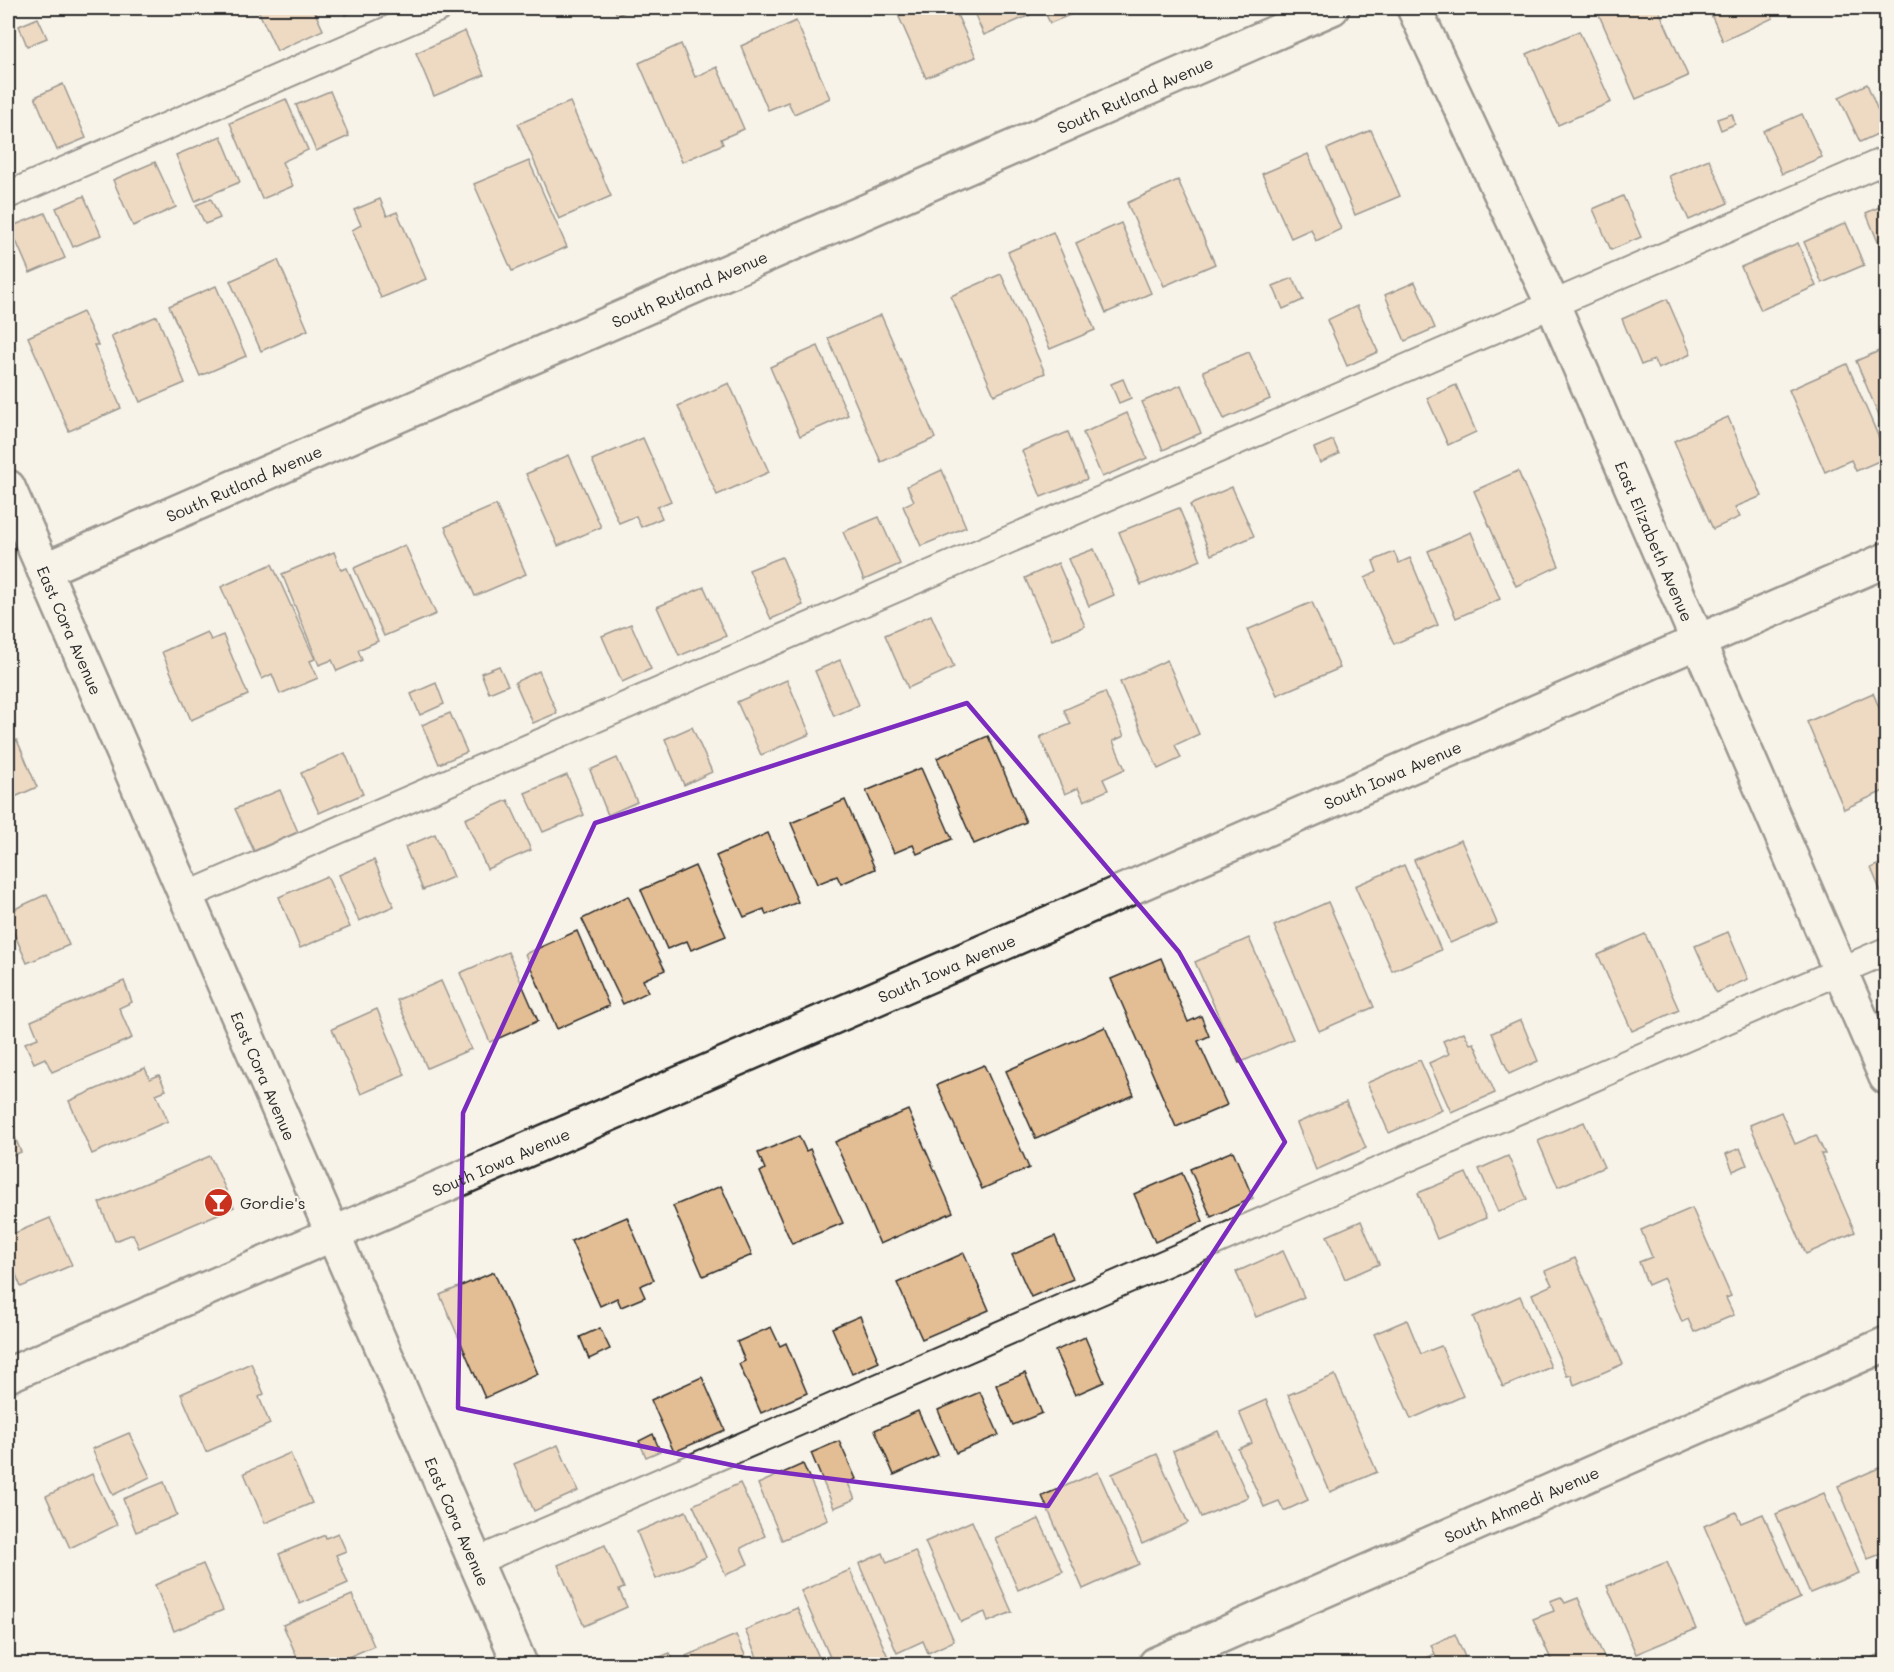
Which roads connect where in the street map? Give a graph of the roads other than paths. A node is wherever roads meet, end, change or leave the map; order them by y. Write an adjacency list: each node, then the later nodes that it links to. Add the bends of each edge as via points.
1 (439, 8): 5 (lane)
2 (1332, 8): 9 (street, South Rutland Avenue)
3 (1414, 8): 6 (street, East Elizabeth Avenue)
4 (1887, 160): 6 (lane)
5 (8, 195)
6 (1553, 305): 10 (street, East Elizabeth Avenue); 11 (lane)
7 (8, 487): 9 (street, East Cora Avenue)
8 (1887, 560): 10 (street, South Iowa Avenue)
9 (44, 570): 11 (street, East Cora Avenue)
10 (1699, 642): 13 (street, East Elizabeth Avenue); 15 (street, South Iowa Avenue)
11 (186, 896): 15 (street, East Cora Avenue)
12 (1887, 951): 13 (lane)
13 (1840, 971): 14 (street, East Elizabeth Avenue); 18 (lane)
14 (1887, 1077)
15 (332, 1233): 17 (street, South Iowa Avenue); 18 (street, East Cora Avenue)
16 (1887, 1344): 20 (street, South Ahmedi Avenue)
17 (8, 1375)
18 (475, 1562): 19 (street, East Cora Avenue)
19 (520, 1665)
20 (1156, 1665)

